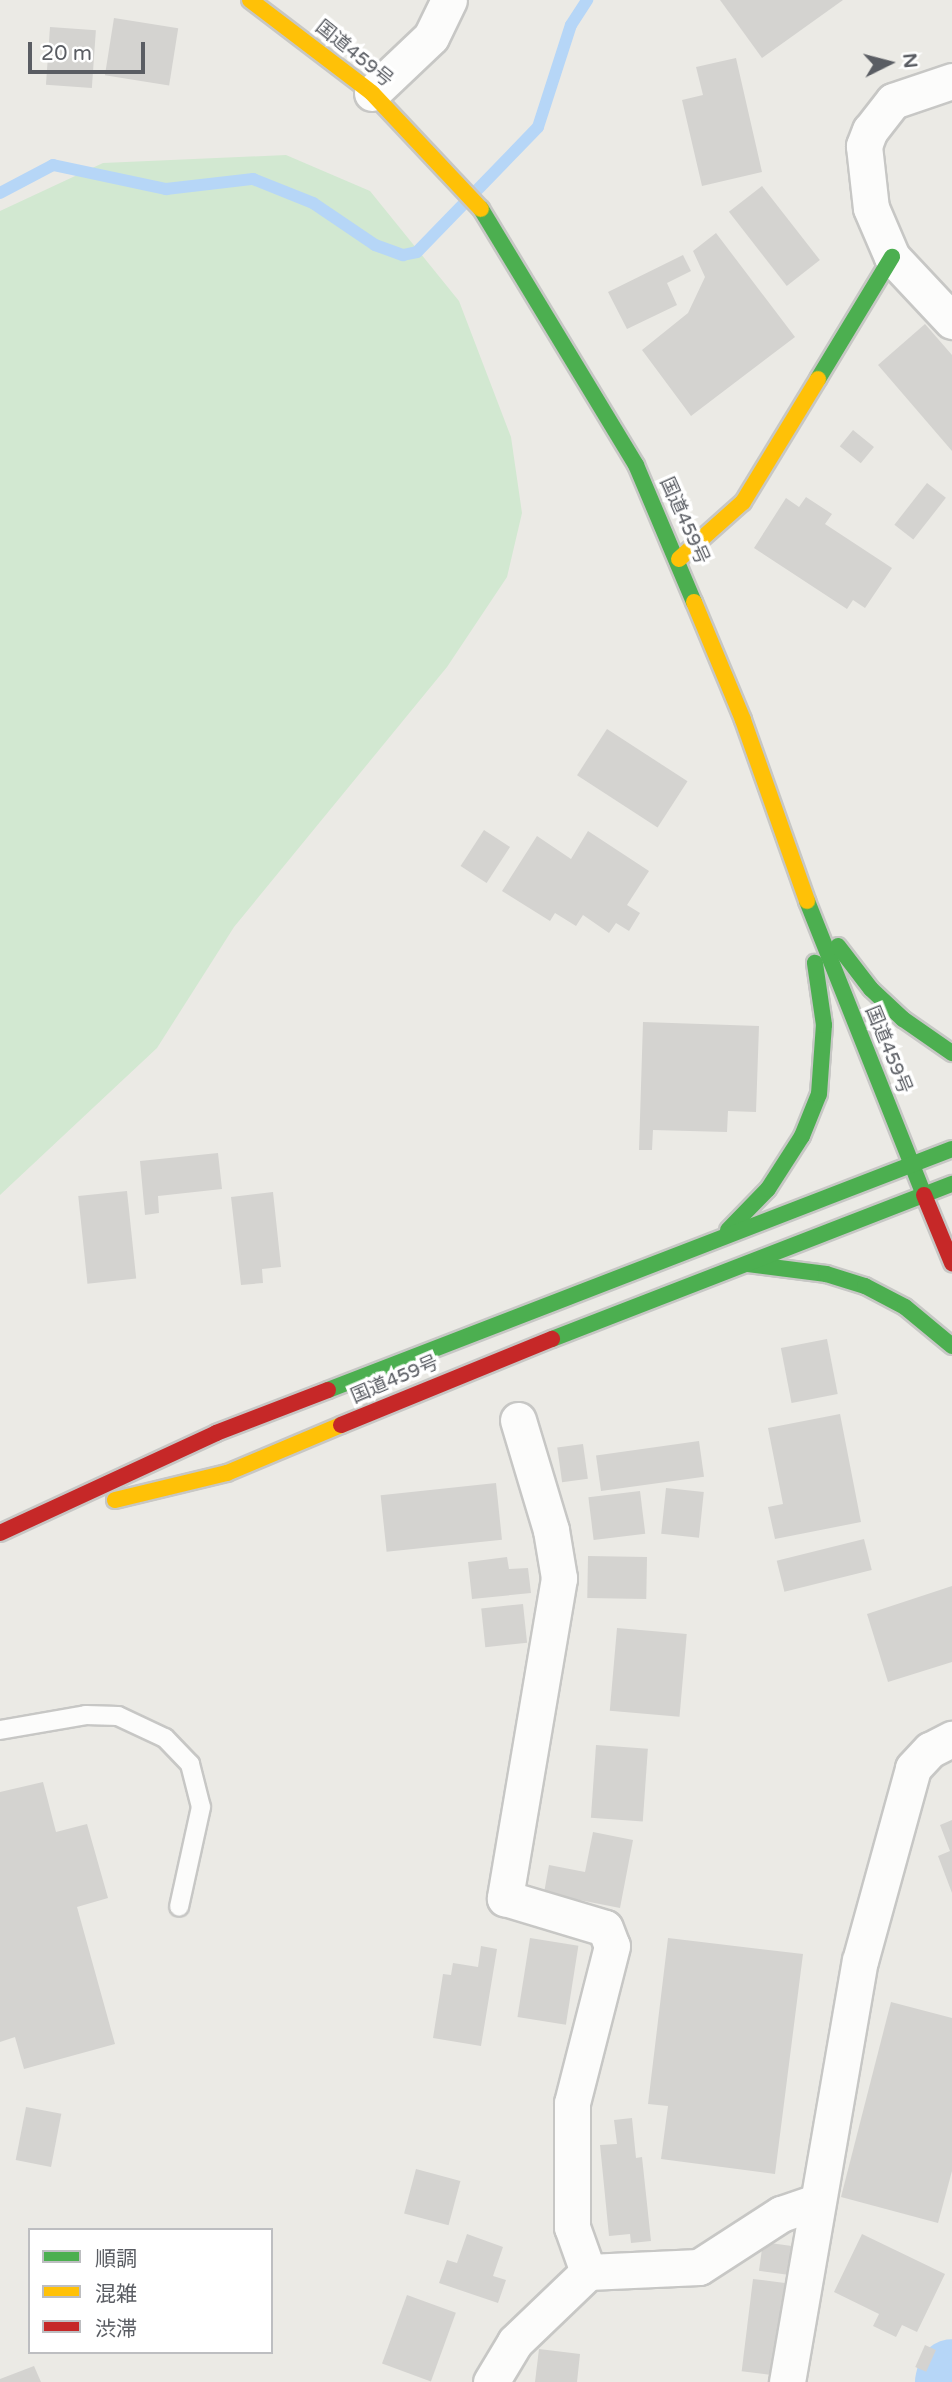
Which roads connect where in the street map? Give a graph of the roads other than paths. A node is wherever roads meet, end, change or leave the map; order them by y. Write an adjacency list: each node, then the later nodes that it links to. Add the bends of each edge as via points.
1 (250, 0): 4 (main road, 国道459号)
2 (449, 0): 4 (street, via 431,37)
3 (952, 80): 5 (street, via 893,102 867,138 871,208)
4 (372, 93): 7 (main road, 国道459号, via 481,209 636,465)
5 (892, 257): 6 (street); 7 (main road, via 743,502)
6 (952, 321)
7 (679, 559): 8 (main road, 国道459号, via 743,720)
8 (808, 905): 9 (main road, via 871,989 902,1019); 11 (main road, 国道459号); 14 (main road, via 824,1025 819,1094 802,1136 768,1189)
9 (952, 1053)
10 (952, 1149): 11 (main road)
11 (911, 1165): 13 (main road, 国道459号); 14 (main road, 国道459号)
12 (952, 1184): 13 (main road)
13 (924, 1195): 15 (main road, 国道459号); 16 (main road)
14 (720, 1239): 19 (main road, 国道459号, via 216,1433)
15 (742, 1263): 17 (main road, via 826,1274 865,1286 905,1307); 19 (main road, 国道459号, via 227,1473)
16 (952, 1263)
17 (952, 1346)
18 (518, 1420): 25 (street, via 551,1530 559,1578 505,1898 605,1928 612,1947 572,2103 572,2227)
19 (41, 1517): 20 (main road, 国道459号)
20 (0, 1533)
21 (0, 1730): 23 (lane, via 86,1715 118,1716 165,1738 190,1764 201,1807)
22 (952, 1739): 24 (street, via 930,1750 913,1768 860,1961)
23 (179, 1908)
24 (816, 2202): 25 (street, via 781,2214 699,2267); 27 (street)
25 (588, 2272): 26 (street, via 515,2342)
26 (491, 2382)
27 (787, 2382)

